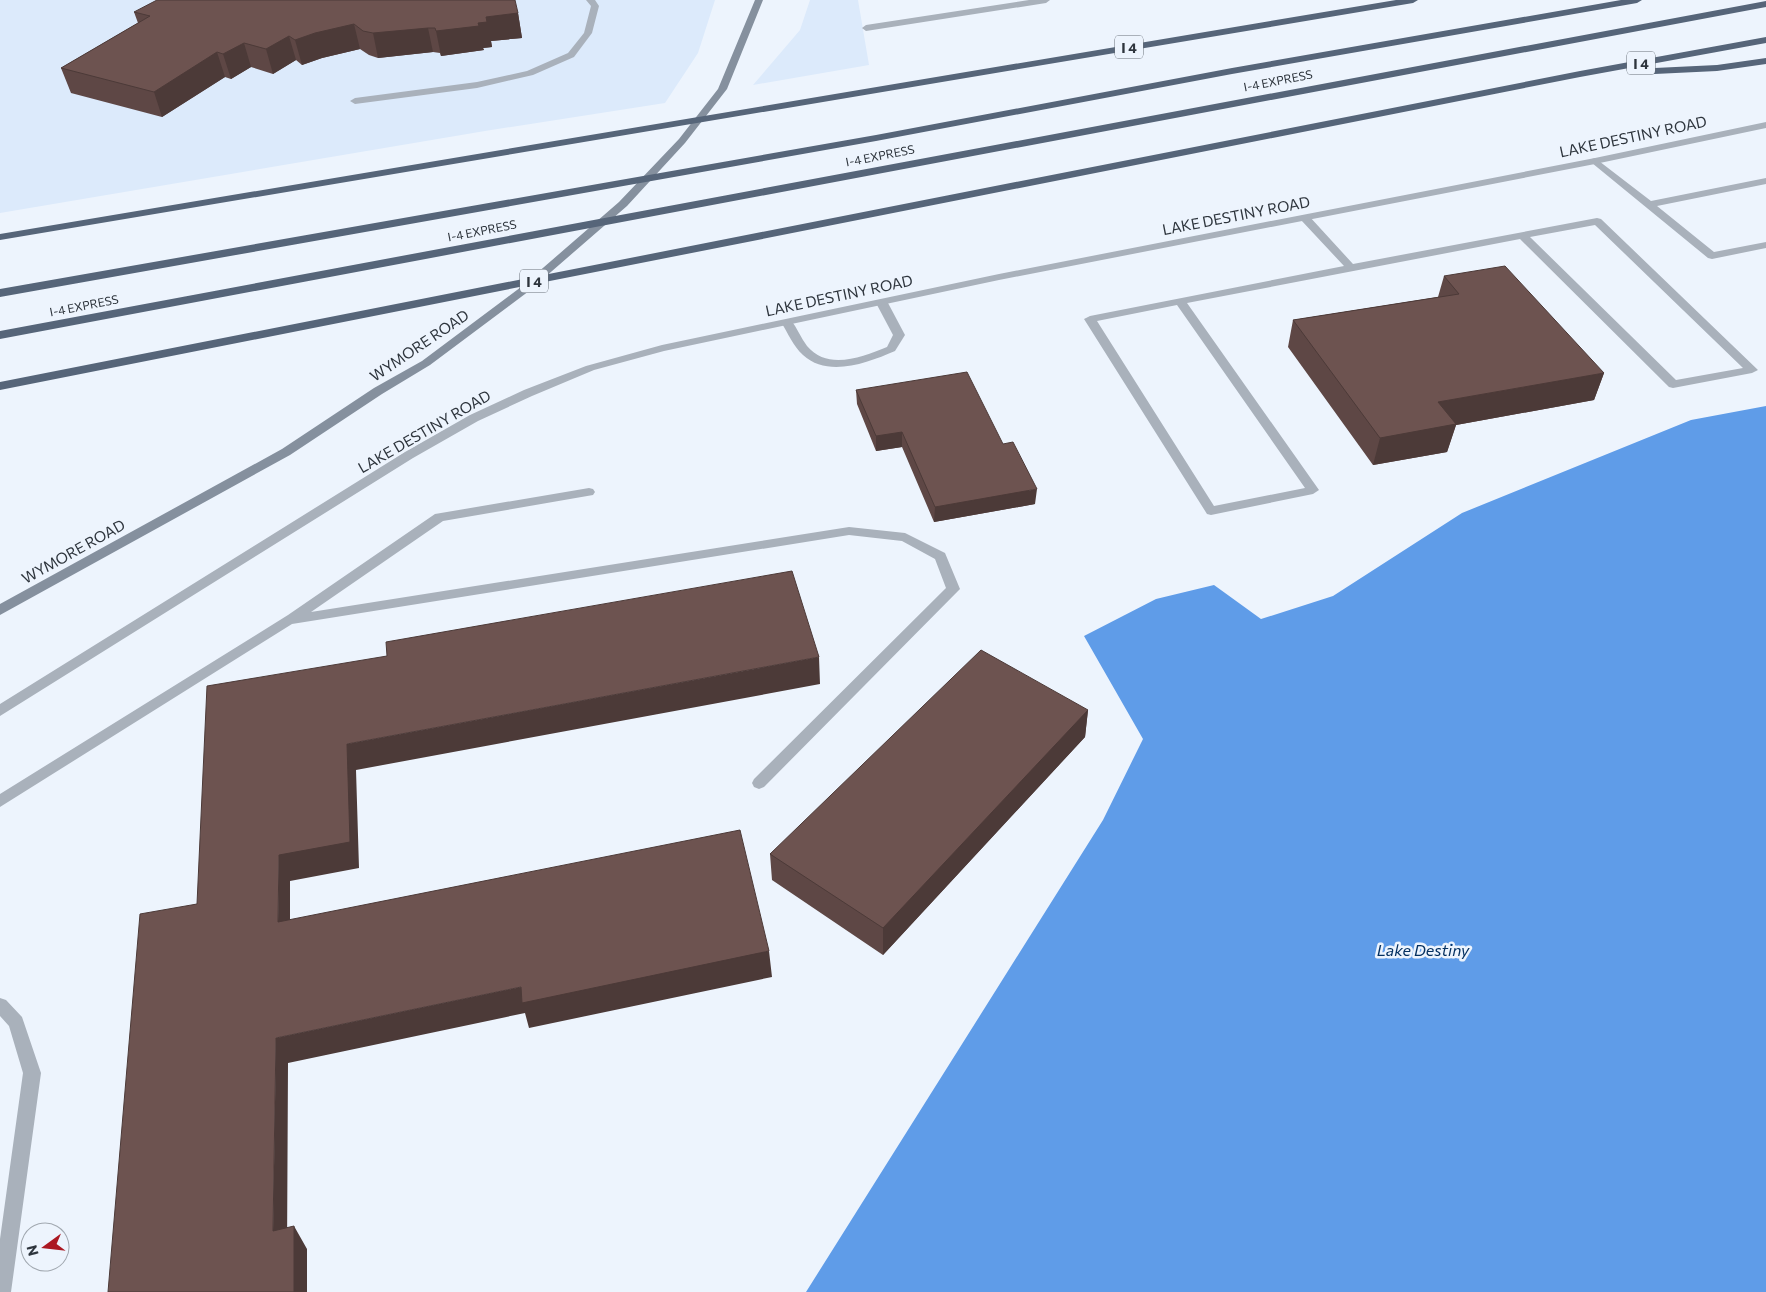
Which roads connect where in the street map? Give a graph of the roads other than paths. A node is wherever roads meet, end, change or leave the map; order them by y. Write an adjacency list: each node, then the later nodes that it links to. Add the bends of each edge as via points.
1 (590, 0): 11 (street, via 595,6 588,33 571,55 530,73 477,85)
2 (759, 0): 28 (main road, WYMORE ROAD, via 722,89 682,141 587,238 426,363 286,452)
3 (1046, 0): 7 (street)
4 (1413, 0): 18 (highway, I 4)
5 (1637, 0): 21 (highway, I-4 EXPRESS)
6 (1766, 4): 25 (highway, I-4 EXPRESS)
7 (866, 28)
8 (1766, 40): 10 (highway, I 4)
9 (1766, 61): 10 (highway, via 1717,68)
10 (1580, 74): 26 (highway, I 4)
11 (355, 100)
12 (1766, 125): 13 (street, LAKE DESTINY ROAD)
13 (1596, 161): 15 (street); 16 (street, LAKE DESTINY ROAD)
14 (1766, 181): 15 (street)
15 (1648, 205): 19 (street, via 1712,256)
16 (1306, 218): 20 (street); 22 (street, LAKE DESTINY ROAD)
17 (1522, 235): 17 (street, via 1597,221 1752,370 1673,384); 20 (street)
18 (0, 237)
19 (1766, 245)
20 (1351, 268): 23 (street)
21 (0, 293)
22 (882, 302): 24 (street, LAKE DESTINY ROAD); 24 (street, via 894,321 898,335 891,349 869,358 839,364 820,362 806,352)
23 (1180, 302): 23 (street, via 1090,319 1210,511 1313,490)
24 (787, 322): 30 (street, LAKE DESTINY ROAD, via 662,348 590,368 474,418 401,460)
25 (0, 334)
26 (0, 386)
27 (589, 492): 29 (street, via 439,517)
28 (0, 610)
29 (289, 620): 31 (lane, via 849,531 905,537 940,556 953,588); 32 (lane)
30 (0, 712)
31 (759, 783)
32 (0, 801)
33 (0, 1005): 34 (street, via 16,1022 32,1073)
34 (2, 1292)

